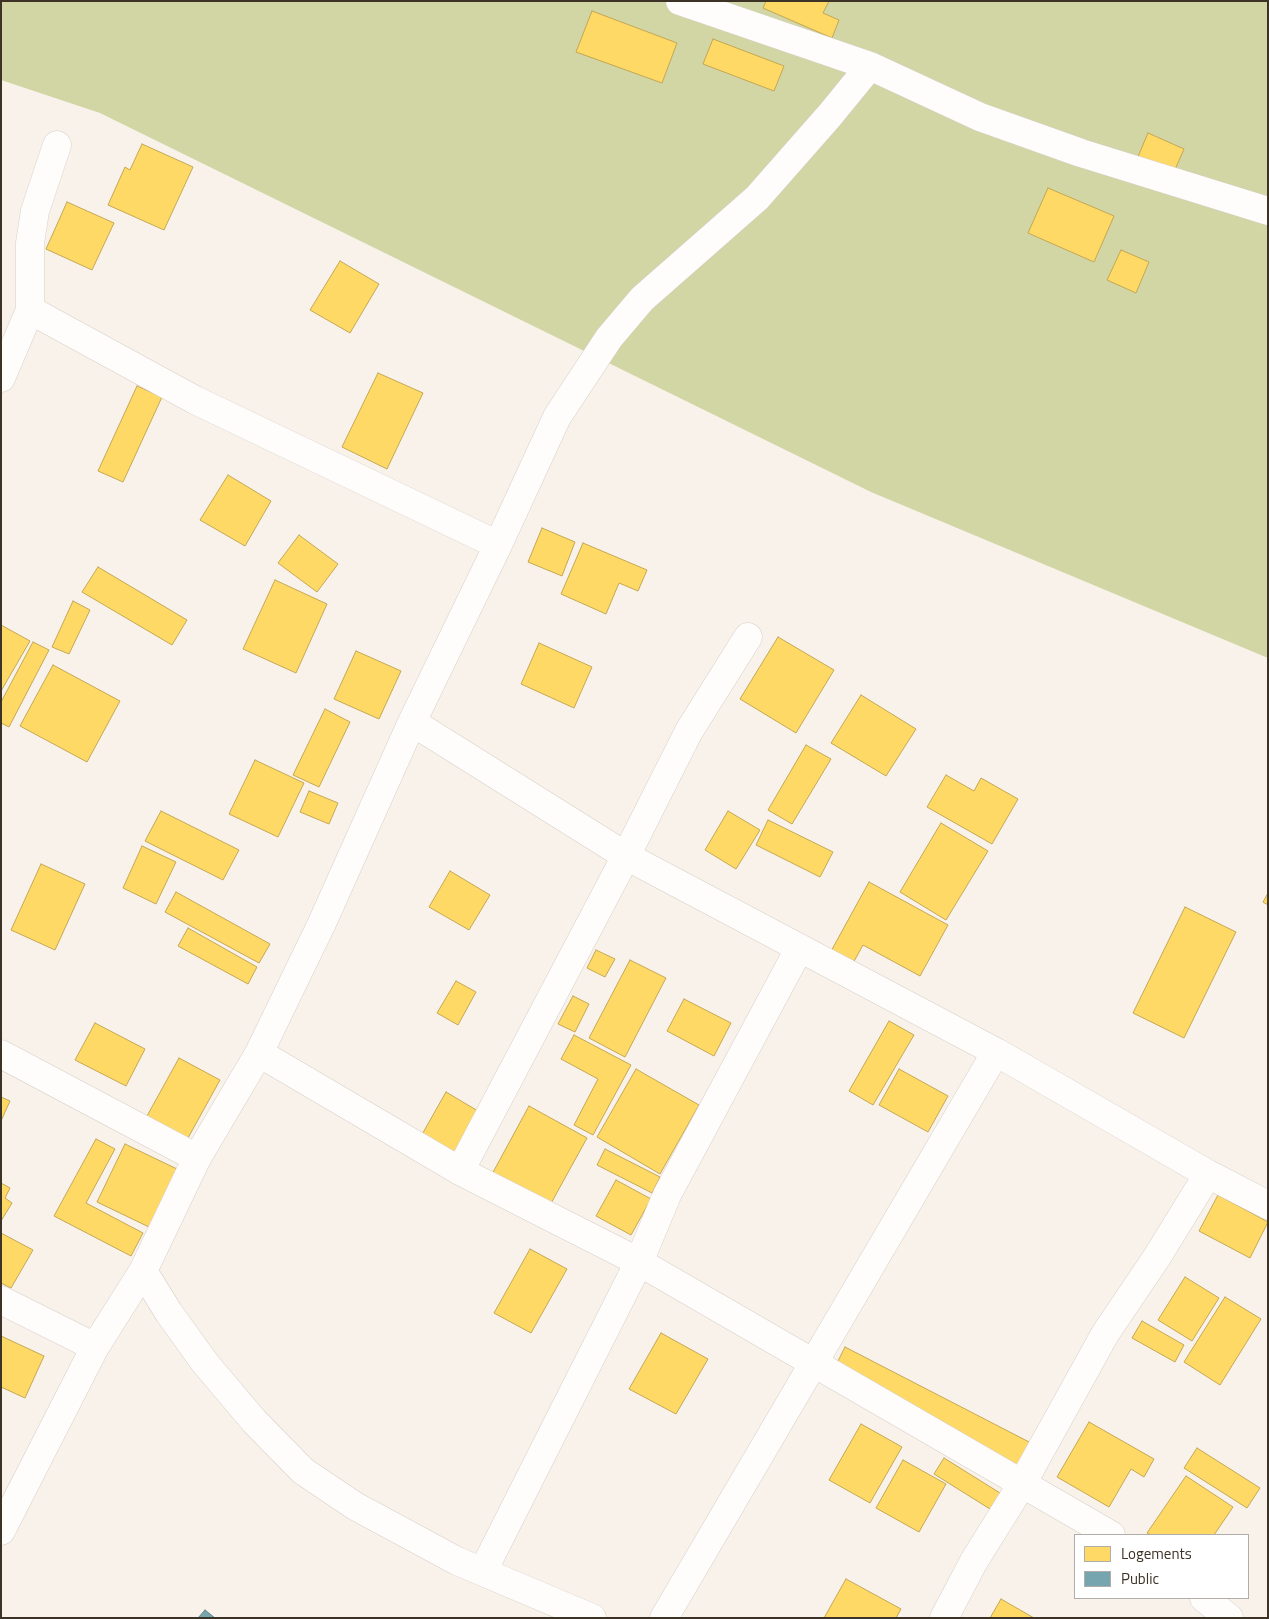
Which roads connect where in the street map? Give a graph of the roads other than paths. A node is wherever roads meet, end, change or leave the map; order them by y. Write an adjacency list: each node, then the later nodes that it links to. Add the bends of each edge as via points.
1 (680, 1): 2 (street)
2 (870, 66): 4 (street, via 980,116 1081,153); 7 (street, via 757,198 642,299 609,338 557,417)
3 (57, 145): 5 (street, via 34,211 30,243)
4 (1268, 211)
5 (30, 310): 6 (street); 7 (street, via 195,400)
6 (1, 378)
7 (498, 545): 9 (street)
8 (748, 637): 10 (street, via 689,731)
9 (412, 722): 10 (street); 13 (street, via 322,923)
10 (626, 856): 11 (street); 16 (street)
11 (799, 950): 12 (street); 19 (street, via 667,1195)
12 (996, 1052): 17 (street); 23 (street)
13 (259, 1053): 15 (street); 16 (street)
14 (1, 1054): 15 (street)
15 (197, 1158): 20 (street)
16 (460, 1171): 19 (street)
17 (1208, 1174): 18 (street); 24 (street, via 1104,1334)
18 (1268, 1204)
19 (640, 1262): 23 (street); 27 (street)
20 (143, 1271): 22 (street); 27 (street, via 205,1363 303,1471 356,1506 457,1561)
21 (1, 1300): 22 (street)
22 (95, 1347): 25 (street)
23 (812, 1363): 24 (street); 30 (street)
24 (1022, 1484): 26 (street); 31 (street, via 974,1561)
25 (1, 1531)
26 (1109, 1534)
27 (483, 1571): 29 (street)
28 (1205, 1599): 32 (street)
29 (592, 1618)
30 (664, 1618)
31 (944, 1618)
32 (1229, 1618)

